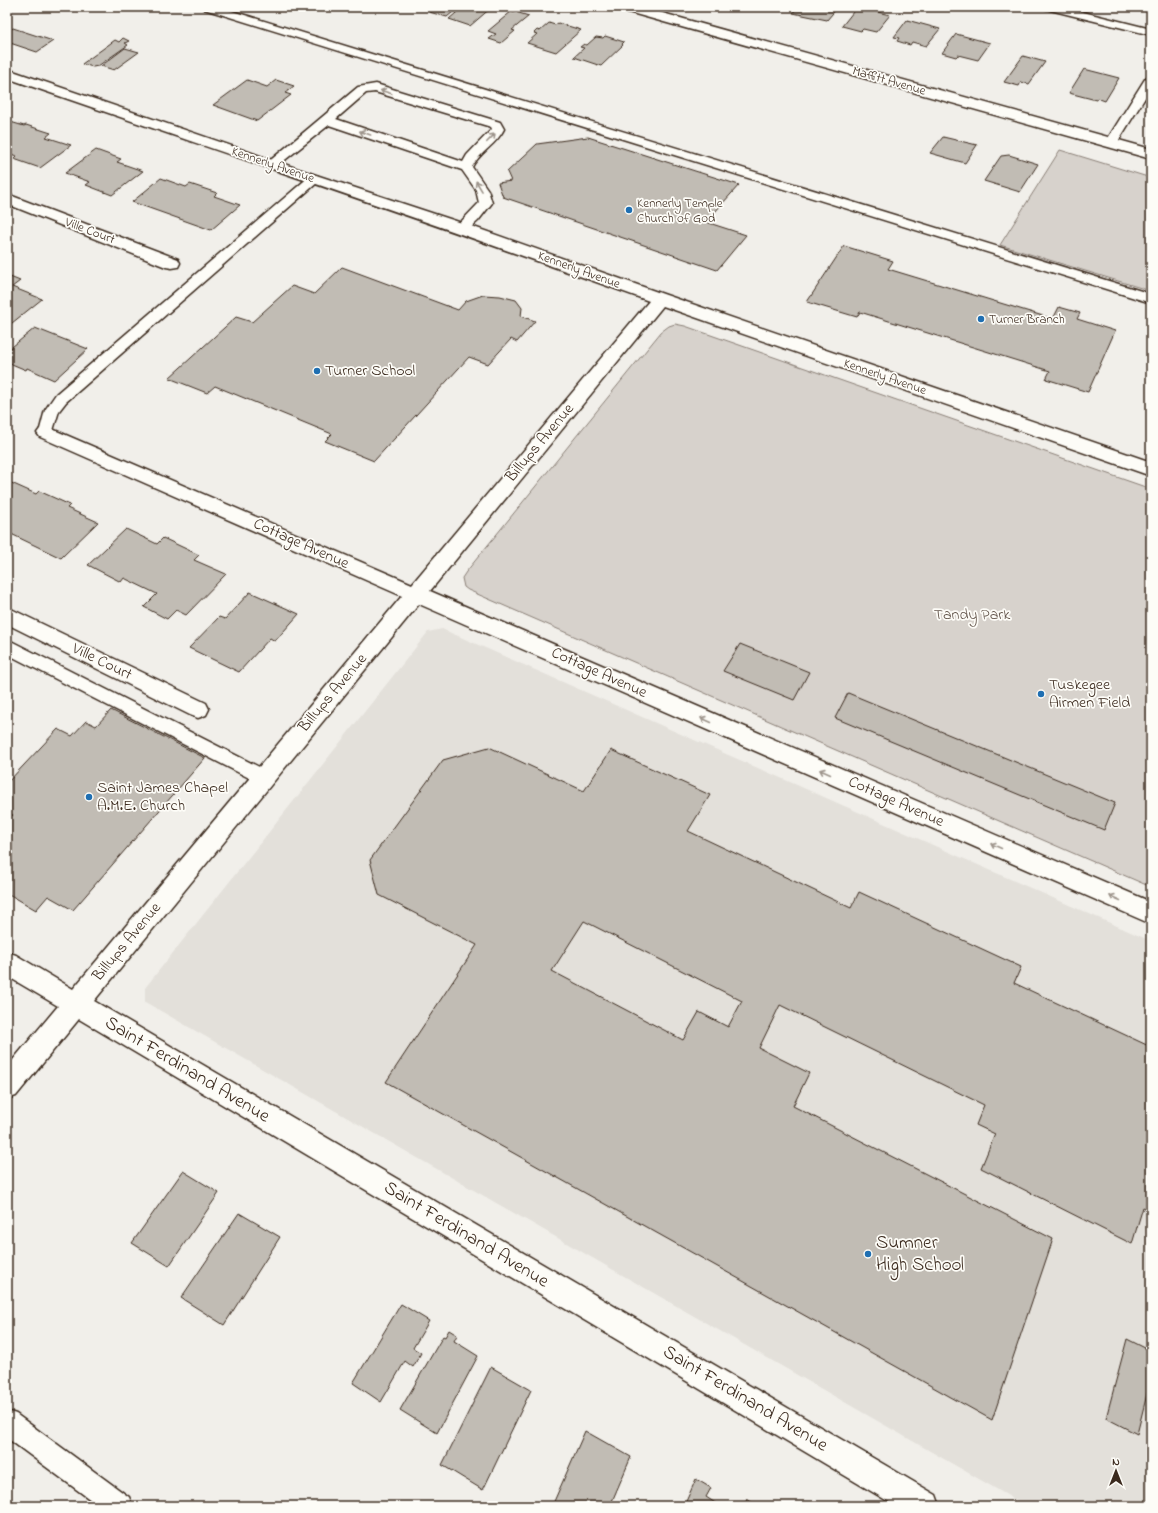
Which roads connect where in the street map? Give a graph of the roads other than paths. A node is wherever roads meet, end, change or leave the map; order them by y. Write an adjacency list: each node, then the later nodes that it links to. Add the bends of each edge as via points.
1 (208, 7): 17 (lane)
2 (626, 7): 8 (street, Maffitt Avenue)
3 (1050, 7): 4 (lane)
4 (1151, 32)
5 (7, 73): 10 (street, Kennerly Avenue)
6 (1151, 79): 8 (lane)
7 (326, 120): 10 (lane); 11 (lane, one-way to 7); 11 (lane, one-way to 7, via 471,158 496,133 496,125 376,88 362,90)
8 (1111, 143): 9 (street, Maffitt Avenue)
9 (1151, 154)
10 (272, 164): 12 (street, Kennerly Avenue)
11 (466, 167): 14 (lane, one-way to 11, via 486,203 482,190)
12 (314, 179): 14 (street, Kennerly Avenue); 18 (lane, via 61,398 52,410)
13 (7, 199): 15 (street, Ville Court)
14 (462, 228): 16 (street, Kennerly Avenue)
15 (172, 264)
16 (660, 299): 19 (street, Kennerly Avenue); 20 (street, Billups Avenue)
17 (1151, 299)
18 (46, 433): 20 (street, Cottage Avenue)
19 (1151, 469)
20 (415, 593): 24 (street, Billups Avenue); 25 (street, Cottage Avenue, one-way to 20)
21 (7, 615): 23 (street, Ville Court)
22 (7, 646): 24 (lane)
23 (198, 709)
24 (263, 777): 27 (street, Billups Avenue)
25 (1151, 913)
26 (7, 963): 27 (street, Saint Ferdinand Avenue)
27 (76, 1004): 28 (street, Billups Avenue); 31 (street, Saint Ferdinand Avenue)
28 (7, 1087)
29 (7, 1423): 30 (lane)
30 (120, 1506)
31 (925, 1506)

